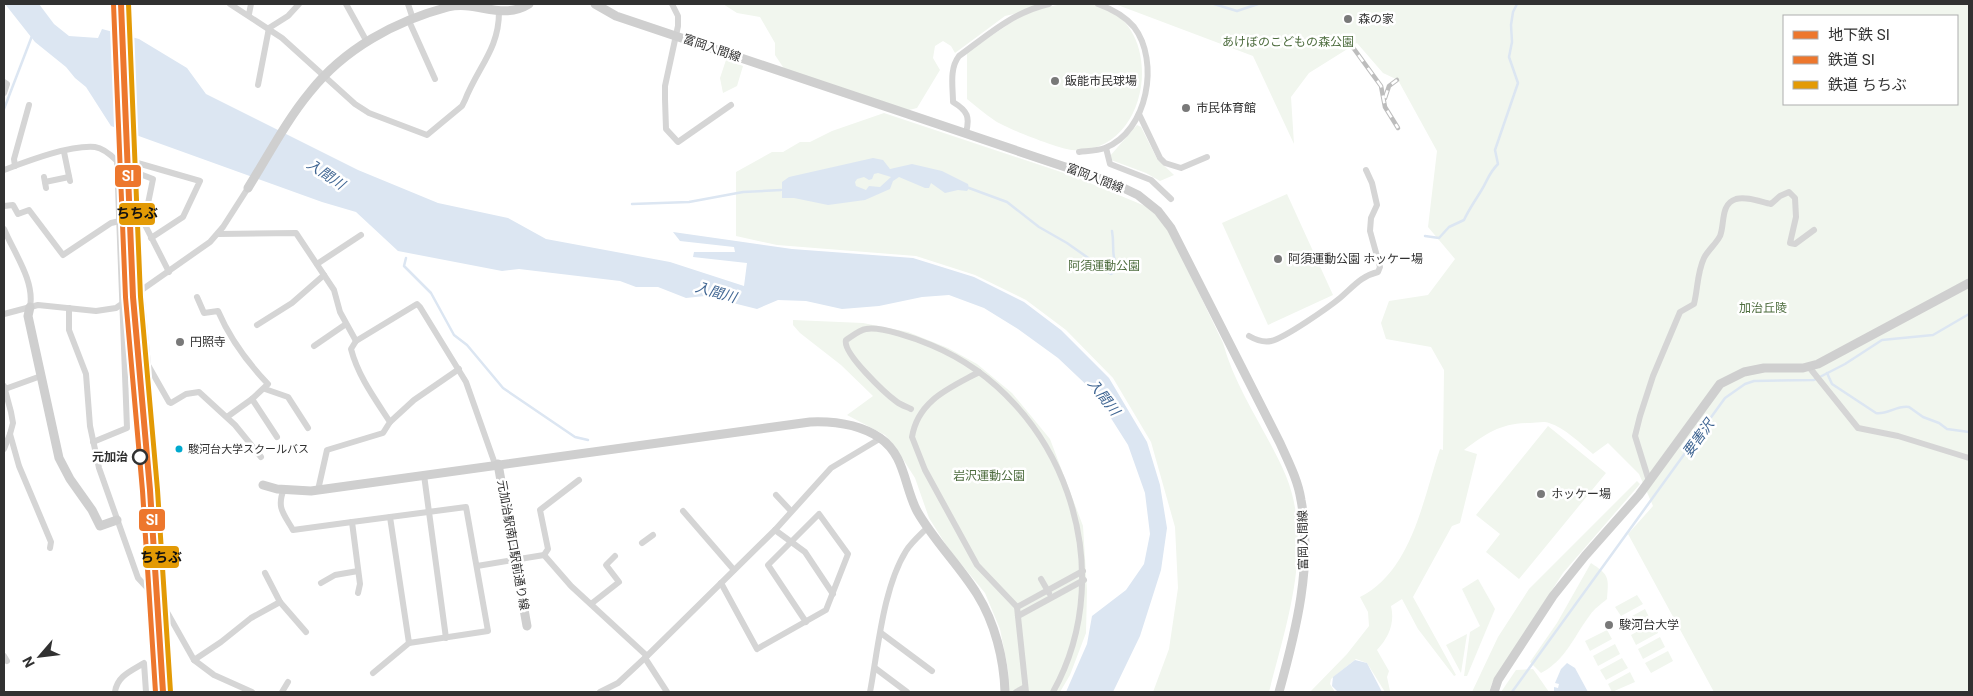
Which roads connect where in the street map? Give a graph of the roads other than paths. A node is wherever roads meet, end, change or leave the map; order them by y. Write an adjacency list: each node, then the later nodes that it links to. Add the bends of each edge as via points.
1 (230, 4): 12 (street)
2 (251, 4): 12 (street)
3 (299, 4): 14 (street)
4 (346, 4): 16 (street)
5 (408, 4): 13 (street)
6 (529, 4): 11 (street, via 516,11)
7 (595, 4): 15 (street, 富岡入間線, via 616,16)
8 (672, 4): 15 (street, via 678,16)
9 (1049, 4): 25 (street, via 1029,8 1010,18 955,62 953,102 965,110 969,118)
10 (1098, 4): 24 (street, via 1127,20 1144,46 1149,68)
11 (495, 9): 13 (street, via 460,5); 17 (street, via 499,30 466,100 427,135 369,113)
12 (250, 14): 14 (street)
13 (411, 20): 16 (street, via 385,30); 18 (street)
14 (269, 28): 17 (street); 20 (street)
15 (676, 36): 23 (street, via 666,86 666,129 678,142); 25 (street, 富岡入間線)
16 (367, 42): 17 (street)
17 (324, 76): 36 (street, via 295,113)
18 (435, 79)
19 (4, 82): 21 (street, via 7,84)
20 (258, 85)
21 (4, 93)
22 (29, 105): 30 (street, via 14,159)
23 (731, 105)
24 (1139, 114): 26 (street, via 1122,136); 29 (street, via 1165,163 1181,168)
25 (966, 133): 144 (street, 富岡入間線, via 1113,183 1138,195 1158,212 1188,258 1292,469 1301,499 1303,577 1294,633)
26 (1106, 148): 28 (street); 37 (street, via 1110,164 1151,180)
27 (64, 152): 30 (street); 31 (street, via 96,147 111,155); 35 (street, via 70,179)
28 (1079, 152)
29 (1207, 157)
30 (15, 166): 32 (street)
31 (118, 166): 34 (street); 39 (street)
32 (4, 170)
33 (1366, 170): 57 (street, via 1377,205 1369,224 1380,267 1378,272 1357,281 1340,298 1276,340 1264,342)
34 (132, 171): 44 (street, via 153,179 144,223); 44 (street, via 134,162 200,181 183,216)
35 (45, 183)
36 (248, 188): 42 (street)
37 (1171, 199)
38 (4, 206): 39 (street, via 13,205 18,214 29,210 63,254 111,223)
39 (120, 221): 51 (street)
40 (4, 230): 52 (street, via 28,280 32,296)
41 (1814, 230): 81 (street, via 1795,244 1790,244 1796,217 1795,198 1789,192 1771,204 1745,198 1729,203 1720,236 1700,269 1694,304 1680,312 1640,416 1635,436)
42 (218, 234): 45 (street, via 296,233); 46 (street)
43 (361, 235): 45 (street)
44 (151, 238): 46 (street)
45 (317, 264): 47 (street)
46 (169, 272): 49 (street)
47 (324, 275): 55 (street, via 334,290); 56 (street, via 292,303)
48 (1969, 283): 61 (street, via 1905,315)
49 (141, 291): 51 (street); 68 (street, via 148,365 169,402 199,392)
50 (197, 297): 65 (street, via 204,313 218,311 238,349 268,384)
51 (123, 304): 53 (street, via 96,311); 74 (street, via 127,428)
52 (30, 307): 53 (street); 54 (street); 63 (street, via 28,316)
53 (69, 308): 74 (street, via 69,330 86,374)
54 (4, 314)
55 (346, 324): 58 (street); 59 (street)
56 (257, 325)
57 (1249, 336)
58 (356, 341): 60 (street, via 417,304); 69 (street, via 351,350 355,362)
59 (314, 346)
60 (459, 369): 69 (street, via 414,400); 78 (street)
61 (1811, 371): 77 (street, via 1858,428 1898,436); 81 (street, via 1764,368 1744,372 1720,384)
62 (979, 372): 67 (street, via 942,350 901,335 866,329 846,340 845,345 852,358 898,402); 104 (street, via 1023,415 1059,470 1077,524); 116 (street, via 935,396 919,415 912,437 925,470 978,565)
63 (41, 376): 64 (street); 90 (street, via 64,469 100,526)
64 (4, 388): 71 (street, via 13,423)
65 (265, 389): 66 (street); 70 (street, via 288,397)
66 (252, 399): 68 (street); 72 (street)
67 (911, 409)
68 (227, 417): 76 (street)
69 (390, 422): 84 (street, via 383,433 327,450)
70 (308, 428)
71 (10, 434): 75 (street); 97 (street, via 26,484 52,542)
72 (277, 436)
73 (881, 438): 78 (street, via 845,424 810,422); 87 (street, via 831,468); 92 (street, via 904,469 916,508)
74 (93, 442): 90 (street)
75 (4, 449)
76 (261, 457)
77 (1969, 458)
78 (497, 464): 79 (street); 100 (street, 元加治駅南口駅前通り線)
79 (424, 475): 84 (street); 88 (street)
80 (578, 480): 98 (street, via 540,510 548,549)
81 (1649, 482): 145 (street, via 1553,596 1498,680)
82 (263, 485): 83 (street)
83 (284, 489): 84 (street); 91 (street, via 280,506 293,530)
84 (318, 490)
85 (776, 495): 87 (street)
86 (683, 511): 102 (street)
87 (790, 511): 93 (street)
88 (429, 512): 89 (street); 101 (street, via 466,507); 122 (street)
89 (390, 517): 91 (street); 123 (street)
90 (117, 520): 125 (street, via 140,582 163,605)
91 (352, 522): 103 (street)
92 (927, 528): 121 (street, via 906,551 885,607); 141 (street, via 977,594 987,614 996,637)
93 (775, 530): 95 (street); 102 (street)
94 (653, 535): 96 (street)
95 (791, 542): 112 (street, via 804,552); 112 (street, via 819,514 848,554); 118 (street, via 768,565)
96 (642, 543)
97 (50, 548)
98 (544, 556): 100 (street); 115 (street)
99 (615, 556): 115 (street, via 606,565 619,582)
100 (515, 560): 101 (street); 119 (street, 元加治駅南口駅前通り線)
101 (477, 566): 122 (street, via 488,631)
102 (734, 570): 109 (street)
103 (358, 571): 108 (street, via 335,575); 111 (street)
104 (1084, 571): 107 (street); 110 (street)
105 (265, 572): 114 (street)
106 (1041, 579): 110 (street)
107 (1084, 580): 113 (street); 143 (street, via 1075,639)
108 (321, 583)
109 (721, 583): 118 (street, via 757,648); 124 (street)
110 (1047, 590): 113 (street); 116 (street)
111 (358, 593)
112 (833, 594): 118 (street, via 826,610)
113 (1051, 598): 117 (street)
114 (280, 602): 120 (street); 125 (street, via 250,618)
115 (591, 604): 124 (street)
116 (1016, 607): 117 (street)
117 (1018, 616): 131 (street)
118 (806, 622)
119 (527, 626)
120 (306, 632)
121 (881, 633): 126 (street); 127 (street)
122 (446, 638): 123 (street)
123 (409, 644): 128 (street)
124 (646, 657): 137 (street, via 618,683); 138 (street)
125 (194, 660): 130 (street)
126 (875, 668): 139 (street); 140 (street)
127 (932, 671)
128 (373, 673)
129 (288, 682): 136 (street)
130 (235, 685): 134 (street); 135 (street)
131 (1026, 689): 142 (street)
132 (115, 692): 133 (street, via 116,683 144,663)
133 (146, 692)
134 (231, 692)
135 (252, 692)
136 (282, 692)
137 (600, 692)
138 (667, 692)
139 (870, 692)
140 (907, 692)
141 (1005, 692)
142 (1016, 692)
143 (1053, 692)
144 (1279, 692)
145 (1494, 692)

